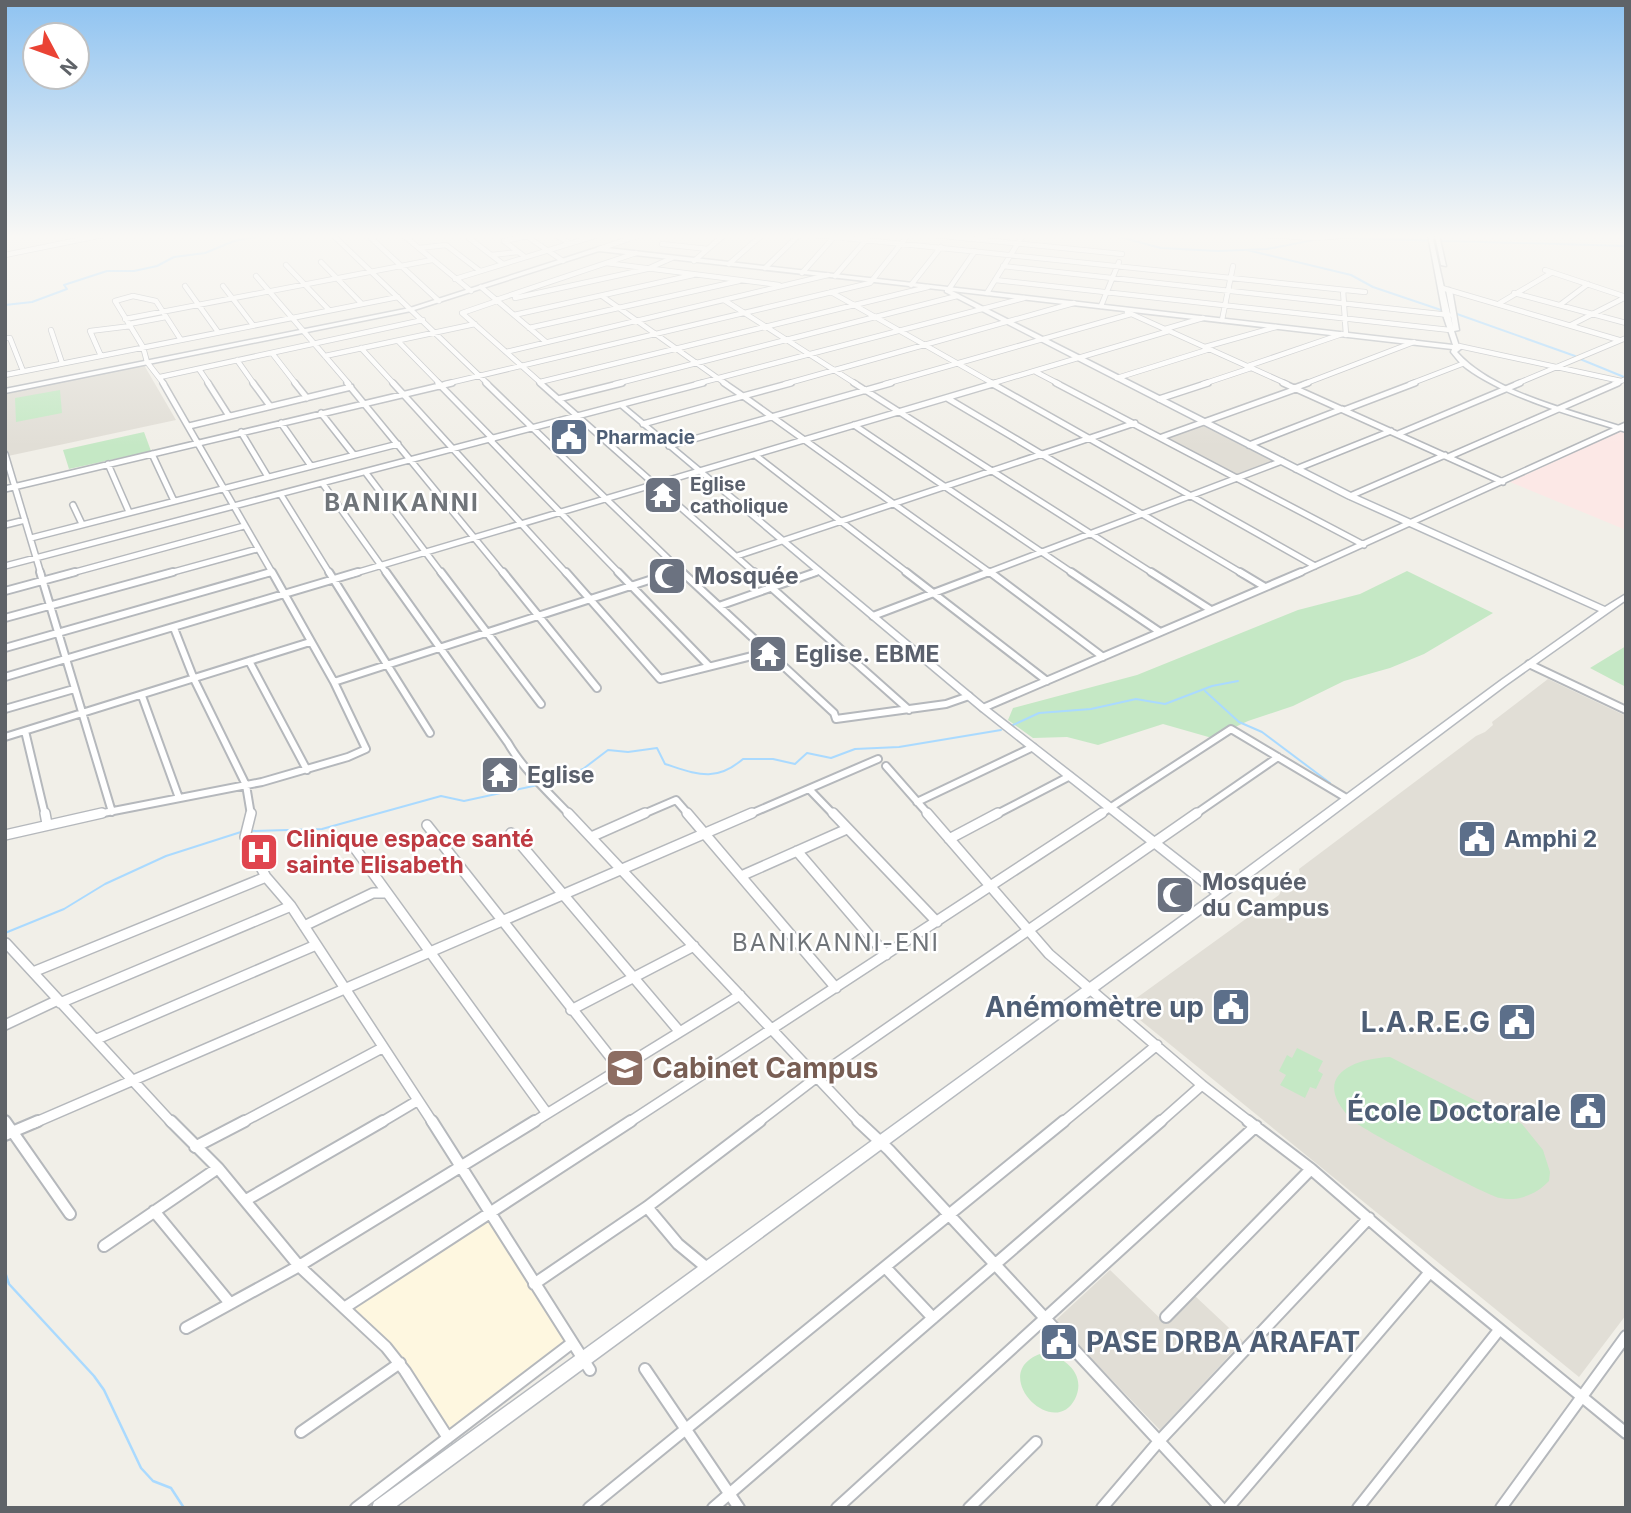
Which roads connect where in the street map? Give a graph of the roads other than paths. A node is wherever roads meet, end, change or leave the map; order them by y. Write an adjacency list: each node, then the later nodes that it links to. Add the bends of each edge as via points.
1 (1225, 305): 55 (street)
2 (118, 306): 52 (street)
3 (158, 306): 41 (street)
4 (189, 306): 41 (street)
5 (198, 306): 71 (street)
6 (238, 306): 61 (street)
7 (280, 306): 50 (street)
8 (325, 306): 40 (street)
9 (353, 306): 40 (street)
10 (407, 306): 37 (street)
11 (423, 306): 37 (street)
12 (482, 306): 59 (street, via 462,312)
13 (503, 306): 46 (street)
14 (521, 306): 42 (street)
15 (559, 306): 42 (street)
16 (619, 306): 36 (street)
17 (633, 306): 36 (street)
18 (702, 306): 56 (street)
19 (733, 306): 43 (street)
20 (774, 306): 43 (street)
21 (846, 306): 63 (street)
22 (855, 306): 49 (street)
23 (919, 306): 49 (street)
24 (975, 306): 38 (street)
25 (994, 306): 38 (street)
26 (1065, 306): 57 (street)
27 (1097, 306): 28 (street)
28 (1101, 306): 39 (street)
29 (1230, 306): 53 (street)
30 (1344, 306): 53 (street)
31 (1359, 306): 47 (street)
32 (1449, 306): 47 (street)
33 (1508, 306): 62 (street)
34 (1562, 306): 45 (street)
35 (1610, 306): 45 (street)
36 (623, 308): 56 (street); 65 (street)
37 (411, 309): 54 (street); 67 (street)
38 (981, 309): 57 (street); 70 (street)
39 (1122, 309): 44 (street); 51 (street)
40 (329, 310): 50 (street)
41 (162, 311): 48 (street); 52 (street)
42 (530, 312): 46 (street)
43 (744, 313): 63 (street); 73 (street)
44 (1131, 314): 68 (street); 78 (street)
45 (1594, 314): 58 (street); 62 (street)
46 (514, 315): 65 (street)
47 (1450, 315): 69 (street); 86 (street)
48 (166, 317): 60 (street); 76 (street)
49 (875, 317): 70 (street); 77 (street)
50 (291, 318): 61 (street); 67 (street)
51 (1203, 318): 55 (street); 68 (street)
52 (125, 319): 60 (street)
53 (1345, 319): 69 (street); 74 (street)
54 (423, 320): 72 (street); 83 (street)
55 (1222, 320): 64 (street)
56 (640, 321): 73 (street); 81 (street)
57 (1008, 323): 78 (street); 85 (street)
58 (1626, 323)
59 (475, 324): 72 (street); 90 (street)
60 (130, 325): 84 (street); 93 (street, via 90,331)
61 (253, 325): 71 (street)
62 (1571, 325): 79 (street)
63 (765, 326): 77 (street); 88 (street)
64 (1276, 327): 74 (street); 89 (street)
65 (529, 328): 81 (street)
66 (51, 330): 98 (street)
67 (303, 330): 83 (street); 97 (street)
68 (1167, 330): 89 (street); 95 (street)
69 (1450, 330): 86 (street)
70 (900, 331): 85 (street); 92 (street)
71 (218, 332): 76 (street)
72 (436, 333): 80 (street); 110 (street)
73 (656, 334): 88 (street); 102 (street)
74 (1344, 335): 82 (street); 104 (street)
75 (5, 338): 107 (street, via 10,337)
76 (181, 340): 84 (street)
77 (787, 340): 92 (street); 99 (street)
78 (1043, 340): 95 (street); 100 (street)
79 (1624, 340): 103 (street)
80 (398, 341): 87 (street); 117 (street)
81 (546, 342): 90 (street)
82 (1414, 342): 86 (street); 120 (street)
83 (314, 343): 91 (street); 94 (street)
84 (141, 345): 93 (street); 97 (street)
85 (926, 345): 100 (street); 106 (street)
86 (1458, 347): 101 (street, via 1454,352); 103 (street); 119 (street, via 1472,367)
87 (362, 348): 94 (street); 123 (street)
88 (676, 348): 99 (street); 115 (street)
89 (1207, 348): 104 (street); 112 (street)
90 (506, 352): 102 (street)
91 (272, 353): 96 (street); 125 (street)
92 (810, 355): 106 (street); 113 (street)
93 (101, 356): 98 (street)
94 (325, 356): 118 (street)
95 (1080, 359): 108 (street); 112 (street)
96 (237, 360): 105 (street); 131 (street)
97 (147, 362): 111 (street); 122 (street)
98 (62, 363): 107 (street)
99 (697, 363): 113 (street); 126 (street)
100 (957, 364): 116 (street); 121 (street)
101 (1462, 364): 119 (street); 133 (street)
102 (522, 366): 110 (street); 115 (street)
103 (1558, 366): 114 (street); 119 (street)
104 (1250, 367): 120 (street); 128 (street)
105 (199, 369): 111 (street); 136 (street)
106 (835, 370): 121 (street); 124 (street)
107 (23, 371): 109 (street)
108 (1036, 372): 116 (street); 141 (street)
109 (5, 374)
110 (480, 376): 117 (street); 146 (street)
111 (160, 377): 144 (street)
112 (1117, 378): 128 (street)
113 (719, 379): 124 (street); 130 (street)
114 (1623, 380): 132 (street)
115 (540, 382): 126 (street)
116 (993, 384): 127 (street); 151 (street)
117 (441, 385): 123 (street); 150 (street)
118 (351, 387): 125 (street); 129 (street)
119 (1509, 387): 132 (street); 148 (street)
120 (1296, 388): 133 (street); 139 (street)
121 (865, 390): 134 (street); 138 (street)
122 (5, 391)
123 (404, 394): 129 (street); 157 (street)
124 (743, 396): 138 (street); 142 (street)
125 (307, 398): 131 (street)
126 (558, 398): 137 (street)
127 (946, 398): 134 (street); 160 (street)
128 (1159, 399): 139 (street)
129 (365, 403): 135 (street); 154 (street)
130 (621, 405): 137 (street); 142 (street)
131 (270, 406): 136 (street)
132 (1564, 406): 145 (street); 163 (street)
133 (1343, 409): 148 (street); 155 (street)
134 (900, 412): 143 (street); 170 (street)
135 (321, 414): 140 (street); 161 (street)
136 (229, 416): 144 (street)
137 (578, 416): 146 (street); 176 (street)
138 (771, 417): 152 (street); 156 (street)
139 (1204, 422): 149 (street); 155 (street)
140 (281, 423): 147 (street); 167 (street)
141 (1135, 423): 149 (street); 151 (street)
142 (643, 424): 156 (street)
143 (854, 425): 152 (street); 178 (street)
144 (189, 426): 153 (street)
145 (1624, 427): 174 (street)
146 (533, 428): 150 (street); 184 (street)
147 (242, 432): 153 (street); 172 (street)
148 (1394, 433): 163 (street); 168 (street)
149 (1162, 437): 173 (street)
150 (491, 439): 157 (street); 190 (street)
151 (1088, 439): 160 (street); 182 (street)
152 (805, 440): 162 (street); 186 (street)
153 (199, 443): 159 (street); 179 (street)
154 (398, 444): 161 (street); 164 (street)
155 (1249, 444): 165 (street)
156 (669, 446): 169 (street)
157 (453, 449): 164 (street); 197 (street)
158 (5, 454): 177 (street)
159 (152, 454): 166 (street); 185 (street)
160 (1042, 454): 170 (street); 191 (street)
161 (354, 455): 167 (street)
162 (755, 455): 169 (street); 193 (street)
163 (1446, 456): 174 (street); 183 (street)
164 (411, 461): 171 (street); 201 (street)
165 (1282, 461): 168 (street); 173 (street)
166 (108, 464): 177 (street); 189 (street)
167 (311, 466): 172 (street)
168 (1296, 469): 183 (street)
169 (700, 471): 176 (street); 202 (street)
170 (992, 471): 178 (street); 199 (street)
171 (366, 473): 175 (street); 205 (street)
172 (268, 477): 179 (street)
173 (1237, 478): 182 (street); 203 (street)
174 (1503, 482): 194 (street)
175 (323, 484): 181 (street); 211 (street)
176 (654, 485): 184 (street); 207 (street)
177 (16, 486): 180 (street); 192 (street)
178 (944, 487): 186 (street); 206 (street)
179 (224, 488): 185 (street); 188 (street)
180 (5, 489)
181 (281, 495): 188 (street); 217 (street)
182 (1191, 496): 191 (street); 209 (street)
183 (1349, 496): 194 (street)
184 (608, 499): 190 (street); 212 (street)
185 (174, 501): 189 (street)
186 (893, 503): 193 (street); 215 (street)
187 (73, 505): 196 (street)
188 (234, 508): 198 (street); 208 (street)
189 (129, 512): 196 (street)
190 (560, 513): 197 (street); 218 (street)
191 (1143, 514): 199 (street); 220 (street)
192 (26, 520): 195 (street); 200 (street)
193 (841, 521): 202 (street); 222 (street)
194 (1409, 523): 203 (street); 229 (street)
195 (5, 524)
196 (82, 524): 200 (street)
197 (520, 524): 201 (street); 225 (street)
198 (244, 526): 204 (street); 216 (street)
199 (1091, 534): 206 (street); 228 (street)
200 (31, 537): 208 (street)
201 (475, 538): 205 (street); 230 (street)
202 (783, 540): 207 (street); 213 (street)
203 (1364, 545): 209 (street)
204 (257, 549): 214 (street); 226 (street)
205 (428, 552): 211 (street); 234 (street)
206 (1042, 552): 215 (street); 235 (street)
207 (737, 556): 219 (street)
208 (37, 558): 210 (street); 216 (street)
209 (1315, 565): 220 (street)
210 (5, 566)
211 (380, 566): 217 (street); 239 (street)
212 (680, 570): 218 (street); 227 (street)
213 (819, 571): 219 (street); 231 (street)
214 (271, 572): 223 (street); 236 (street)
215 (990, 572): 222 (street); 241 (street)
216 (43, 580): 221 (street); 226 (street)
217 (334, 580): 223 (street); 245 (street)
218 (631, 586): 225 (street); 246 (street)
219 (771, 587): 227 (street); 258 (street)
220 (1265, 587): 228 (street)
221 (5, 591)
222 (934, 593): 231 (street); 249 (street)
223 (284, 595): 233 (street); 237 (street)
224 (1626, 596): 229 (street)
225 (589, 600): 230 (street); 246 (street, via 660,679)
226 (51, 606): 232 (street); 236 (street)
227 (719, 606): 240 (street)
228 (1211, 610): 235 (street)
229 (1606, 611): 244 (street)
230 (539, 616): 234 (street); 251 (street)
231 (873, 616): 254 (street)
232 (5, 618)
233 (174, 628): 242 (street); 248 (street)
234 (488, 632): 239 (street); 255 (street)
235 (1160, 632): 241 (street)
236 (58, 633): 238 (street); 242 (street)
237 (310, 642): 243 (street); 250 (street)
238 (5, 648)
239 (438, 648): 245 (street); 283 (street, via 519,763)
240 (768, 652): 246 (street); 258 (street, via 836,719)
241 (1103, 657): 249 (street)
242 (66, 660): 247 (street); 252 (street)
243 (249, 661): 248 (street); 268 (street)
244 (1530, 664): 259 (street); 273 (street)
245 (387, 665): 250 (street); 262 (street)
246 (709, 666)
247 (5, 677)
248 (194, 679): 253 (street); 270 (street)
249 (1047, 681): 256 (street)
250 (334, 682): 268 (street, via 366,749)
251 (597, 688)
252 (74, 689): 257 (street); 260 (street)
253 (142, 696): 260 (street); 272 (street)
254 (969, 696): 256 (street); 258 (street)
255 (541, 705)
256 (983, 708): 264 (street)
257 (5, 709)
258 (909, 710)
259 (1626, 710)
260 (82, 715): 261 (street); 276 (street)
261 (25, 731): 263 (street); 277 (street)
262 (430, 733)
263 (5, 737)
264 (1033, 747): 269 (street); 274 (street)
265 (1278, 757): 273 (street); 275 (street, via 1231,729); 285 (street)
266 (878, 760): 271 (street)
267 (886, 766): 274 (street)
268 (307, 770): 270 (street)
269 (1070, 776): 275 (street); 284 (street)
270 (246, 785): 272 (street); 290 (street, via 252,811 245,837)
271 (809, 789): 279 (street); 281 (street)
272 (179, 798): 276 (street)
273 (1348, 799): 294 (street)
274 (917, 802): 284 (street)
275 (1111, 808): 285 (street); 291 (street)
276 (112, 811): 277 (street)
277 (47, 824): 282 (street)
278 (427, 825): 296 (street)
279 (847, 829): 287 (street); 297 (street)
280 (511, 833): 293 (street)
281 (705, 834): 283 (street, via 676,800); 288 (street); 289 (street)
282 (5, 835)
283 (592, 837): 288 (street)
284 (949, 839): 291 (street)
285 (1154, 842): 294 (street); 299 (street)
286 (354, 847): 292 (street)
287 (797, 851): 289 (street); 304 (street)
288 (622, 870): 293 (street); 302 (street)
289 (741, 876): 307 (street)
290 (266, 877): 295 (street); 305 (street)
291 (991, 887): 297 (street); 299 (street)
292 (387, 892): 298 (street, via 373,893); 303 (street)
293 (565, 894): 296 (street); 306 (street)
294 (1220, 894): 309 (street)
295 (290, 906): 298 (street); 311 (street)
296 (502, 922): 303 (street); 312 (street)
297 (937, 922): 304 (street)
298 (303, 926): 301 (street)
299 (1027, 929): 309 (street); 320 (street)
300 (6, 943): 305 (street)
301 (316, 945): 308 (street); 316 (street)
302 (694, 946): 306 (street); 310 (street)
303 (430, 953): 308 (street); 324 (street)
304 (886, 955): 307 (street)
305 (33, 972): 311 (street)
306 (635, 977): 312 (street); 315 (street)
307 (836, 988): 314 (street)
308 (344, 989): 318 (street); 321 (street)
309 (1089, 989): 317 (street); 328 (street)
310 (740, 995): 314 (street); 315 (street)
311 (59, 1001): 313 (street); 316 (street)
312 (571, 1010): 319 (street)
313 (5, 1026)
314 (772, 1029): 320 (street); 336 (street)
315 (679, 1031): 319 (street)
316 (97, 1039): 321 (street)
317 (1157, 1045): 322 (street); 338 (street)
318 (382, 1048): 323 (street); 329 (street)
319 (619, 1068): 324 (street)
320 (817, 1077): 328 (street); 334 (street)
321 (133, 1080): 327 (street); 329 (street)
322 (1202, 1085): 326 (street); 341 (street)
323 (417, 1101): 330 (street); 333 (street)
324 (546, 1112): 330 (street)
325 (5, 1121): 327 (street)
326 (1256, 1126): 332 (street); 351 (street)
327 (9, 1134): 337 (street)
328 (879, 1143): 338 (street); 344 (street)
329 (195, 1147): 331 (street)
330 (461, 1167): 336 (street); 342 (street)
331 (218, 1168): 333 (street); 335 (street)
332 (1311, 1169): 339 (street); 349 (street)
333 (246, 1200): 342 (street)
334 (647, 1206): 344 (street, via 678,1244); 346 (street)
335 (154, 1211): 340 (street); 347 (street)
336 (489, 1213): 346 (street); 348 (street)
337 (70, 1214)
338 (949, 1214): 341 (street); 343 (street)
339 (1369, 1218): 345 (street); 364 (street)
340 (104, 1246)
341 (996, 1264): 350 (street); 351 (street)
342 (299, 1266): 347 (street); 348 (street)
343 (885, 1267): 350 (street); 360 (street)
344 (707, 1268): 357 (street)
345 (1430, 1272): 353 (street); 376 (street)
346 (534, 1284): 355 (street)
347 (229, 1302): 352 (street)
348 (344, 1308): 356 (street)
349 (1167, 1317)
350 (933, 1318): 366 (street)
351 (1046, 1318): 364 (street); 372 (street)
352 (186, 1328)
353 (1499, 1330): 359 (street); 377 (street)
354 (1625, 1338): 359 (street)
355 (572, 1343): 357 (street); 363 (street)
356 (400, 1363): 361 (street); 363 (street)
357 (586, 1364): 368 (street)
358 (645, 1369): 360 (street)
359 (1581, 1396): 362 (street); 378 (street)
360 (686, 1429): 366 (street); 369 (street)
361 (302, 1433)
362 (1626, 1433)
363 (448, 1438): 367 (street)
364 (1160, 1440): 374 (street); 375 (street)
365 (1036, 1442): 373 (street)
366 (730, 1494): 370 (street); 371 (street)
367 (356, 1508)
368 (380, 1508)
369 (589, 1508)
370 (713, 1508)
371 (739, 1508)
372 (837, 1508)
373 (969, 1508)
374 (1102, 1508)
375 (1222, 1508)
376 (1228, 1508)
377 (1358, 1508)
378 (1501, 1508)

